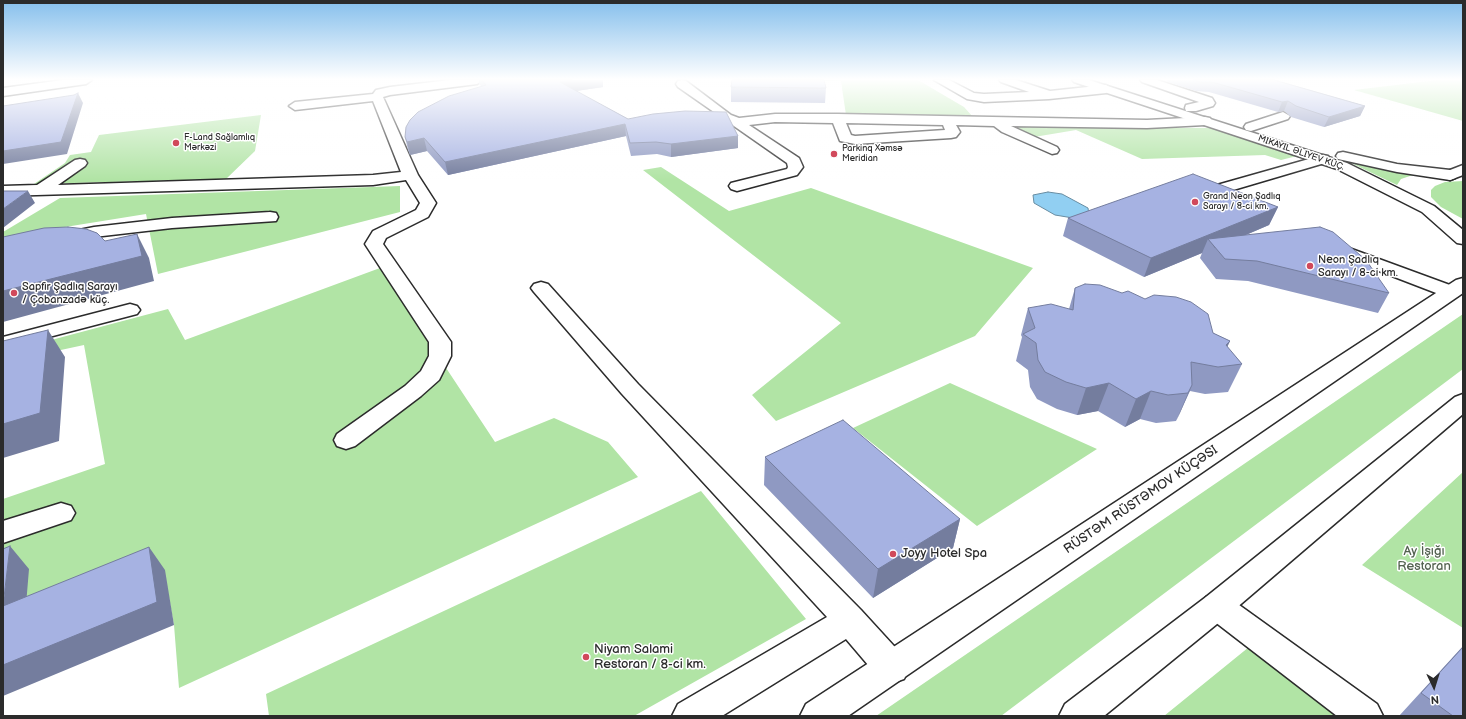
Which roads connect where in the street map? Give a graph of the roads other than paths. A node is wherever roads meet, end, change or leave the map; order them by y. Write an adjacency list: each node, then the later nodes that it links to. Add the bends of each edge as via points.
1 (384, 114): 17 (main road)
2 (725, 114): 7 (main road)
3 (1185, 114): 11 (main road)
4 (1209, 114): 12 (main road)
5 (701, 116): 7 (main road)
6 (1283, 116): 12 (main road)
7 (731, 118): 8 (main road); 18 (main road, via 794,161 796,167 792,172)
8 (838, 118): 9 (main road); 9 (main road, via 845,138 855,140 950,134 953,132)
9 (947, 120): 10 (main road)
10 (997, 121): 11 (main road, via 1147,124); 13 (main road, via 1006,129)
11 (1205, 121): 14 (main road)
12 (1251, 127): 16 (main road, via 1369,162)
13 (1052, 150)
14 (1323, 159): 19 (main road); 22 (main road, via 1373,180)
15 (80, 163): 20 (main road)
16 (1459, 173): 22 (main road, via 1434,176 1414,185 1413,192)
17 (410, 175): 20 (main road, via 373,180); 33 (main road, via 428,203 422,213 379,235 374,244 440,342 440,356 431,375)
18 (737, 186)
19 (1223, 188)
20 (40, 190): 21 (main road)
21 (3, 191)
22 (1428, 209): 24 (main road); 25 (main road)
23 (270, 217): 26 (main road, via 172,223 94,232)
24 (1463, 226)
25 (1463, 239)
26 (52, 240)
27 (1320, 242): 29 (main road)
28 (541, 288): 37 (main road, via 630,389)
29 (1459, 289): 38 (main road, RÜSTƏM RÜSTƏMOV KÜÇƏSI)
30 (130, 310): 31 (main road)
31 (3, 343)
32 (1463, 402): 36 (main road)
33 (346, 440)
34 (61, 513): 35 (main road)
35 (3, 532)
36 (1217, 606): 41 (main road); 42 (main road)
37 (850, 620): 38 (main road); 39 (main road)
38 (892, 668): 40 (main road, RÜSTƏM RÜSTƏMOV KÜÇƏSI)
39 (690, 716)
40 (818, 716)
41 (1077, 716)
42 (1365, 716)

